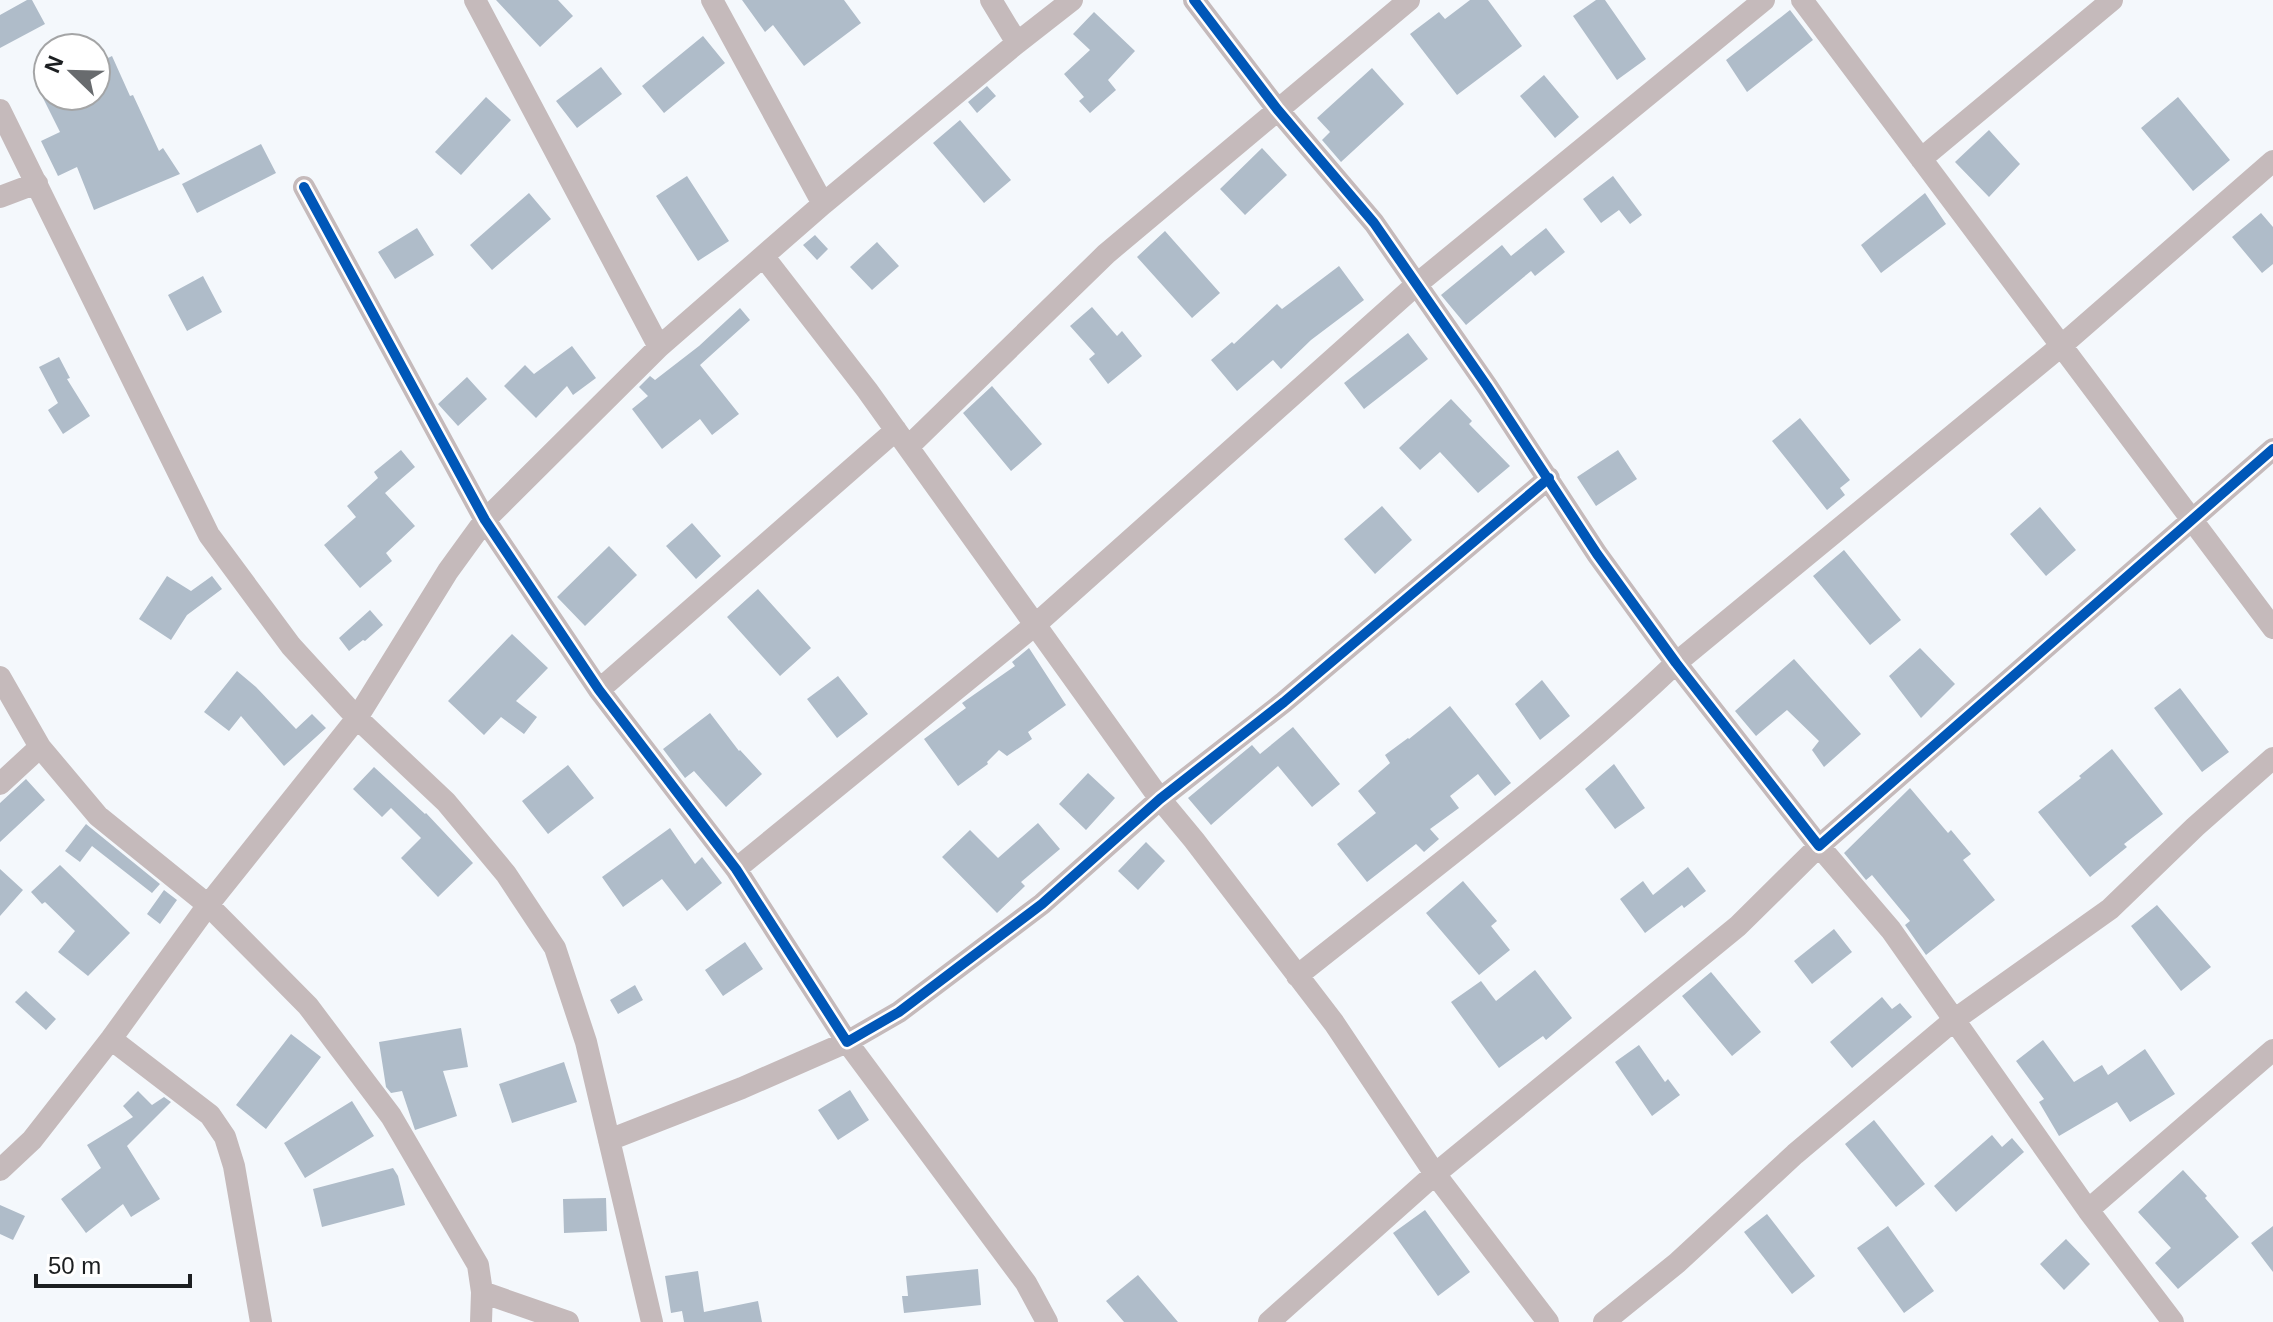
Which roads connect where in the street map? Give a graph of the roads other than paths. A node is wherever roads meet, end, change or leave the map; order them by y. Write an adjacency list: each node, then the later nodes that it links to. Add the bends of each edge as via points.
1 (475, 0): 22 (street)
2 (712, 0): 18 (street)
3 (991, 0): 10 (street)
4 (1072, 0): 10 (street)
5 (1194, 0): 11 (street)
6 (1409, 0): 11 (street)
7 (1764, 0): 20 (street)
8 (1802, 0): 13 (street)
9 (2112, 0): 13 (street)
10 (1017, 43): 18 (street)
11 (1277, 109): 20 (street, via 1374,223); 23 (street)
12 (0, 110): 15 (street)
13 (1921, 159): 21 (street)
14 (2273, 161): 21 (street)
15 (37, 183): 17 (street); 33 (street, via 209,535 291,646)
16 (304, 187): 26 (street)
17 (0, 197)
18 (823, 204): 19 (street)
19 (764, 257): 22 (street); 23 (street)
20 (1417, 284): 25 (street); 28 (street)
21 (2061, 346): 27 (street); 30 (street)
22 (659, 347): 26 (street)
23 (902, 438): 28 (street); 32 (street)
24 (2273, 449): 27 (street)
25 (1549, 478): 30 (street); 37 (street, via 1284,702)
26 (485, 520): 32 (street); 33 (street)
27 (2192, 520): 29 (street); 38 (street)
28 (1035, 625): 37 (street); 39 (street)
29 (2273, 628)
30 (1676, 663): 38 (street); 41 (street, via 1626,711)
31 (0, 677): 34 (street)
32 (599, 690): 39 (street)
33 (357, 718): 40 (street); 46 (street, via 446,802 506,874 555,948 586,1042)
34 (40, 747): 36 (street); 40 (street, via 98,816)
35 (2273, 758): 42 (street, via 2110,909)
36 (0, 784)
37 (1160, 799): 41 (street); 44 (street, via 1042,904 899,1012)
38 (1819, 846): 42 (street, via 1891,930); 48 (street, via 1738,926)
39 (736, 869): 44 (street)
40 (208, 905): 43 (street); 50 (street, via 308,1006 391,1116 478,1265)
41 (1297, 976): 48 (street)
42 (1954, 1020): 49 (street); 58 (street)
43 (111, 1039): 47 (street, via 32,1140); 51 (street, via 210,1115 225,1137)
44 (847, 1042): 46 (street); 55 (street, via 1026,1283)
45 (2273, 1050): 49 (street)
46 (609, 1140): 54 (street)
47 (0, 1170)
48 (1435, 1174): 56 (street); 57 (street)
49 (2088, 1210): 59 (street)
50 (482, 1292): 52 (street); 53 (street)
51 (261, 1322)
52 (481, 1322)
53 (568, 1322)
54 (652, 1322)
55 (1047, 1322)
56 (1269, 1322)
57 (1548, 1322)
58 (1604, 1322)
59 (2173, 1322)

